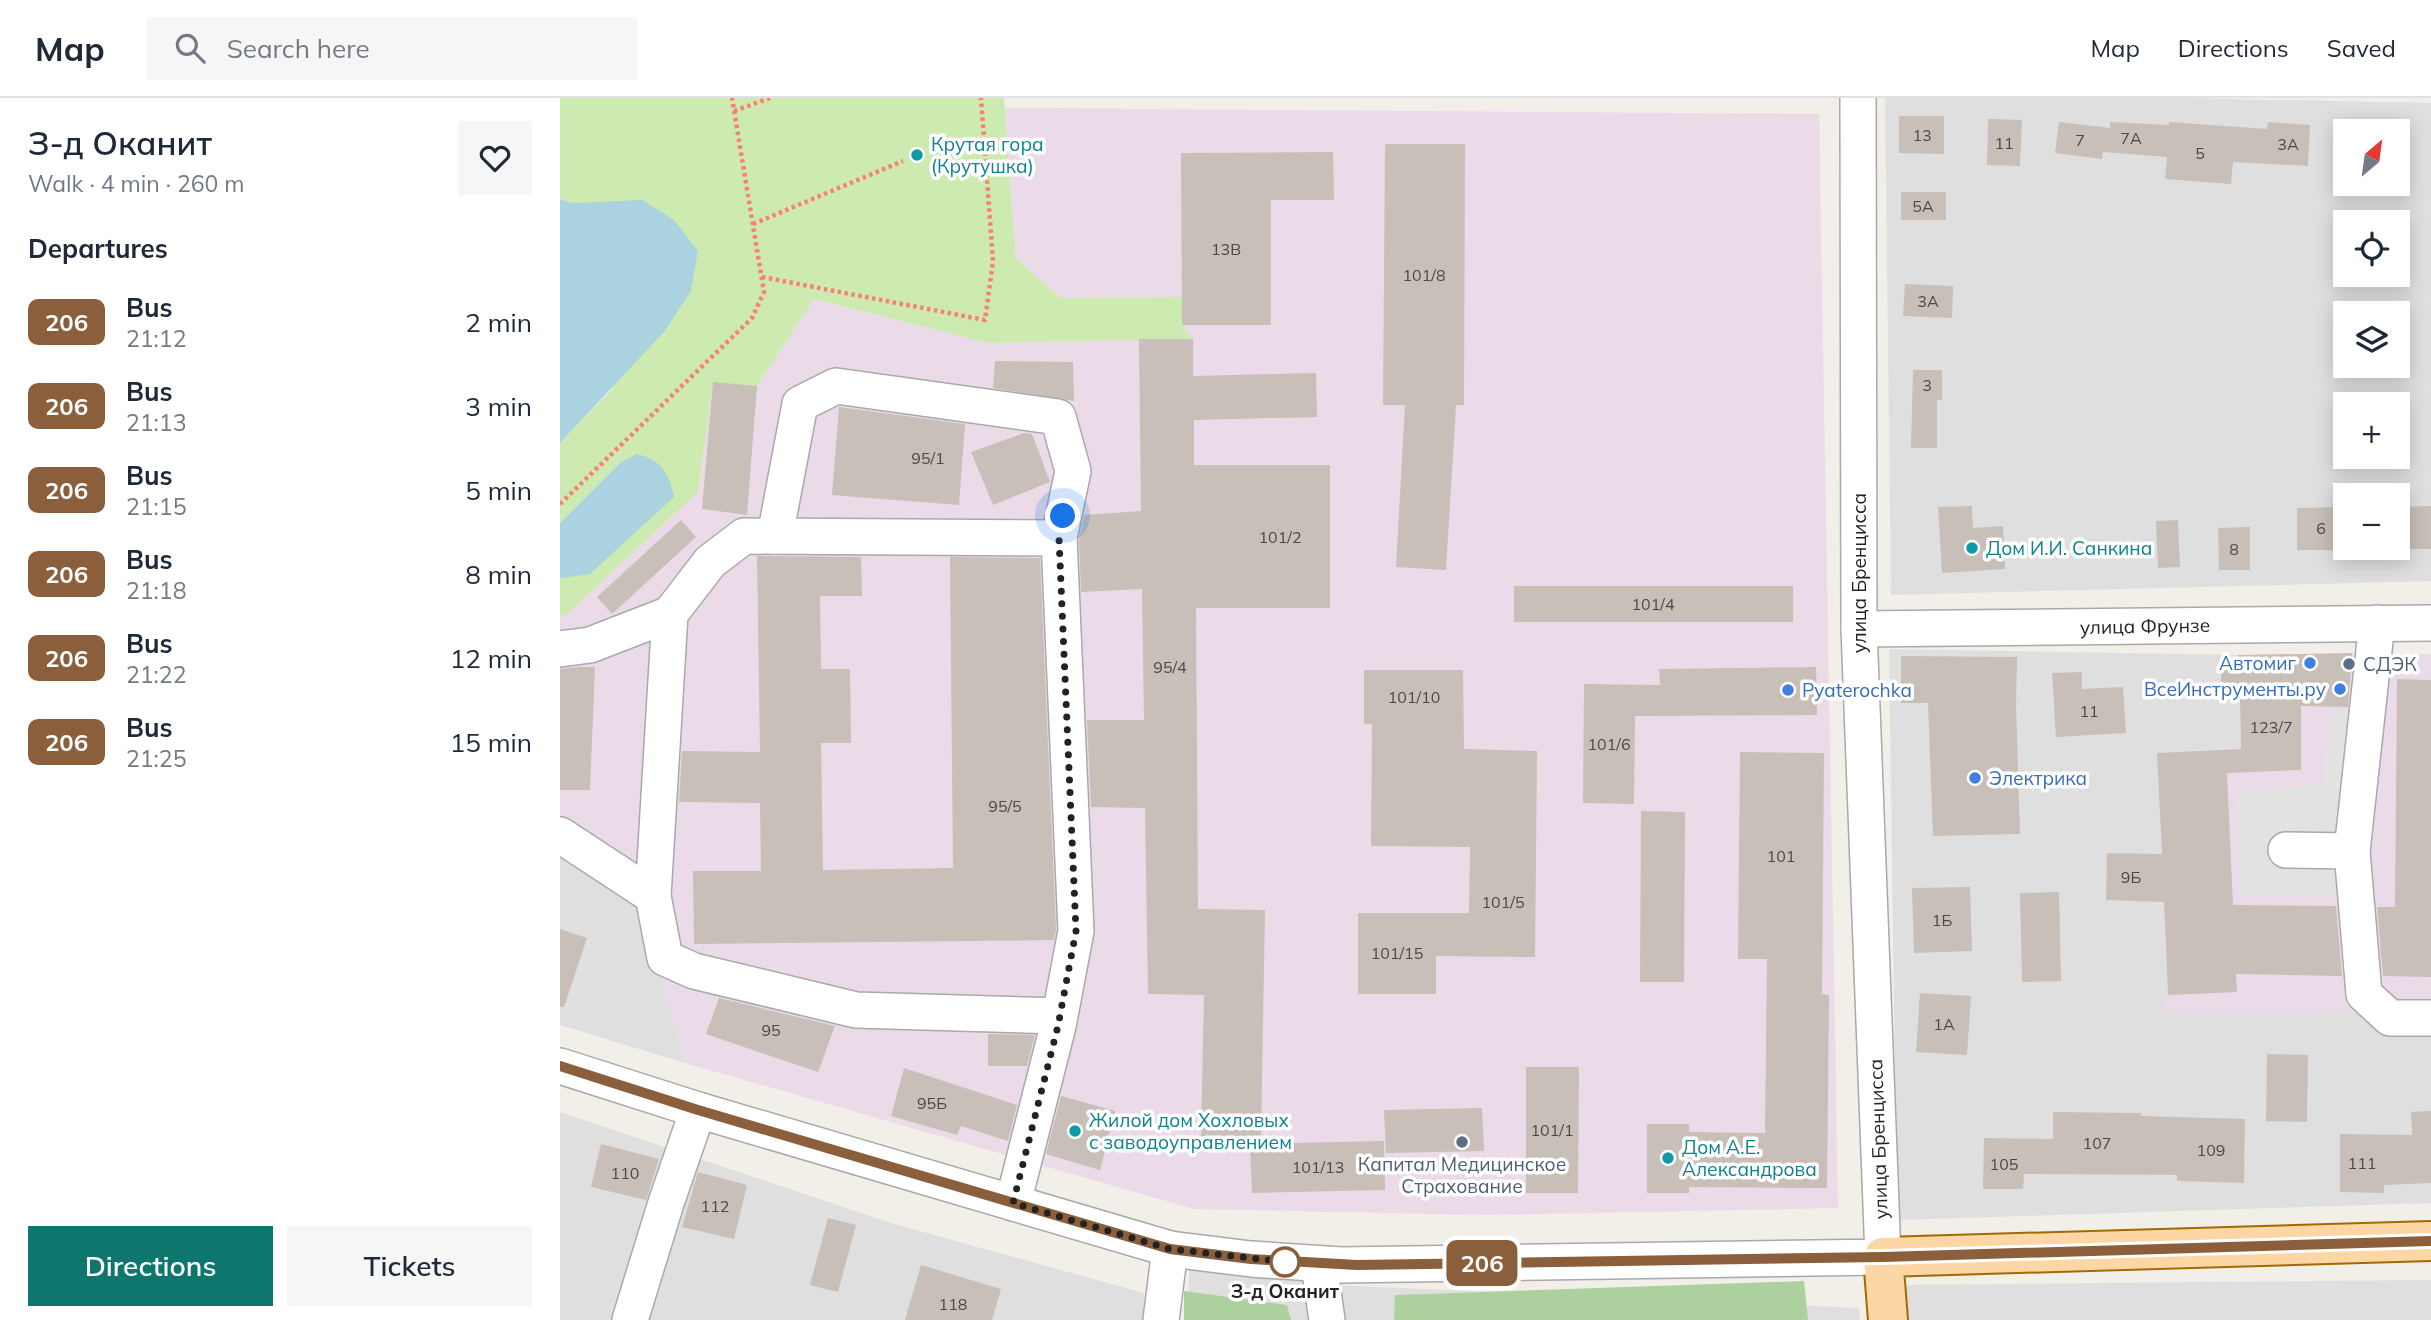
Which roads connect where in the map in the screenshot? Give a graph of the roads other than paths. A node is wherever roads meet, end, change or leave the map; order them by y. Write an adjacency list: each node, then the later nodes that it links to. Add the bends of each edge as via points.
1 (1858, 98): 7 (street, улица Бренцисса)
2 (775, 536): 3 (street); 3 (street, via 800,404 836,386 1058,417 1073,471); 4 (street, via 744,536 710,562)
3 (1059, 538): 13 (street, via 1076,931)
4 (670, 614): 8 (street, via 590,645); 12 (street)
5 (2377, 623): 6 (street, улица Фрунзе); 7 (street, улица Фрунзе); 11 (street)
6 (2431, 623)
7 (1859, 629): 20 (street, улица Бренцисса)
8 (560, 649)
9 (560, 835): 12 (street)
10 (2286, 850): 11 (street)
11 (2352, 851): 14 (street, via 2364,994 2390,1018)
12 (653, 897): 13 (street, via 665,958 694,971 856,1010)
13 (1060, 1016): 17 (street)
14 (2431, 1018)
15 (560, 1066): 16 (street)
16 (698, 1110): 17 (street); 22 (street)
17 (1013, 1203): 19 (street)
18 (2431, 1241): 20 (main road)
19 (1170, 1249): 21 (street); 23 (street)
20 (1883, 1257): 21 (street); 25 (main road)
21 (1319, 1264): 24 (street)
22 (630, 1320)
23 (1161, 1320)
24 (1327, 1320)
25 (1888, 1320)

